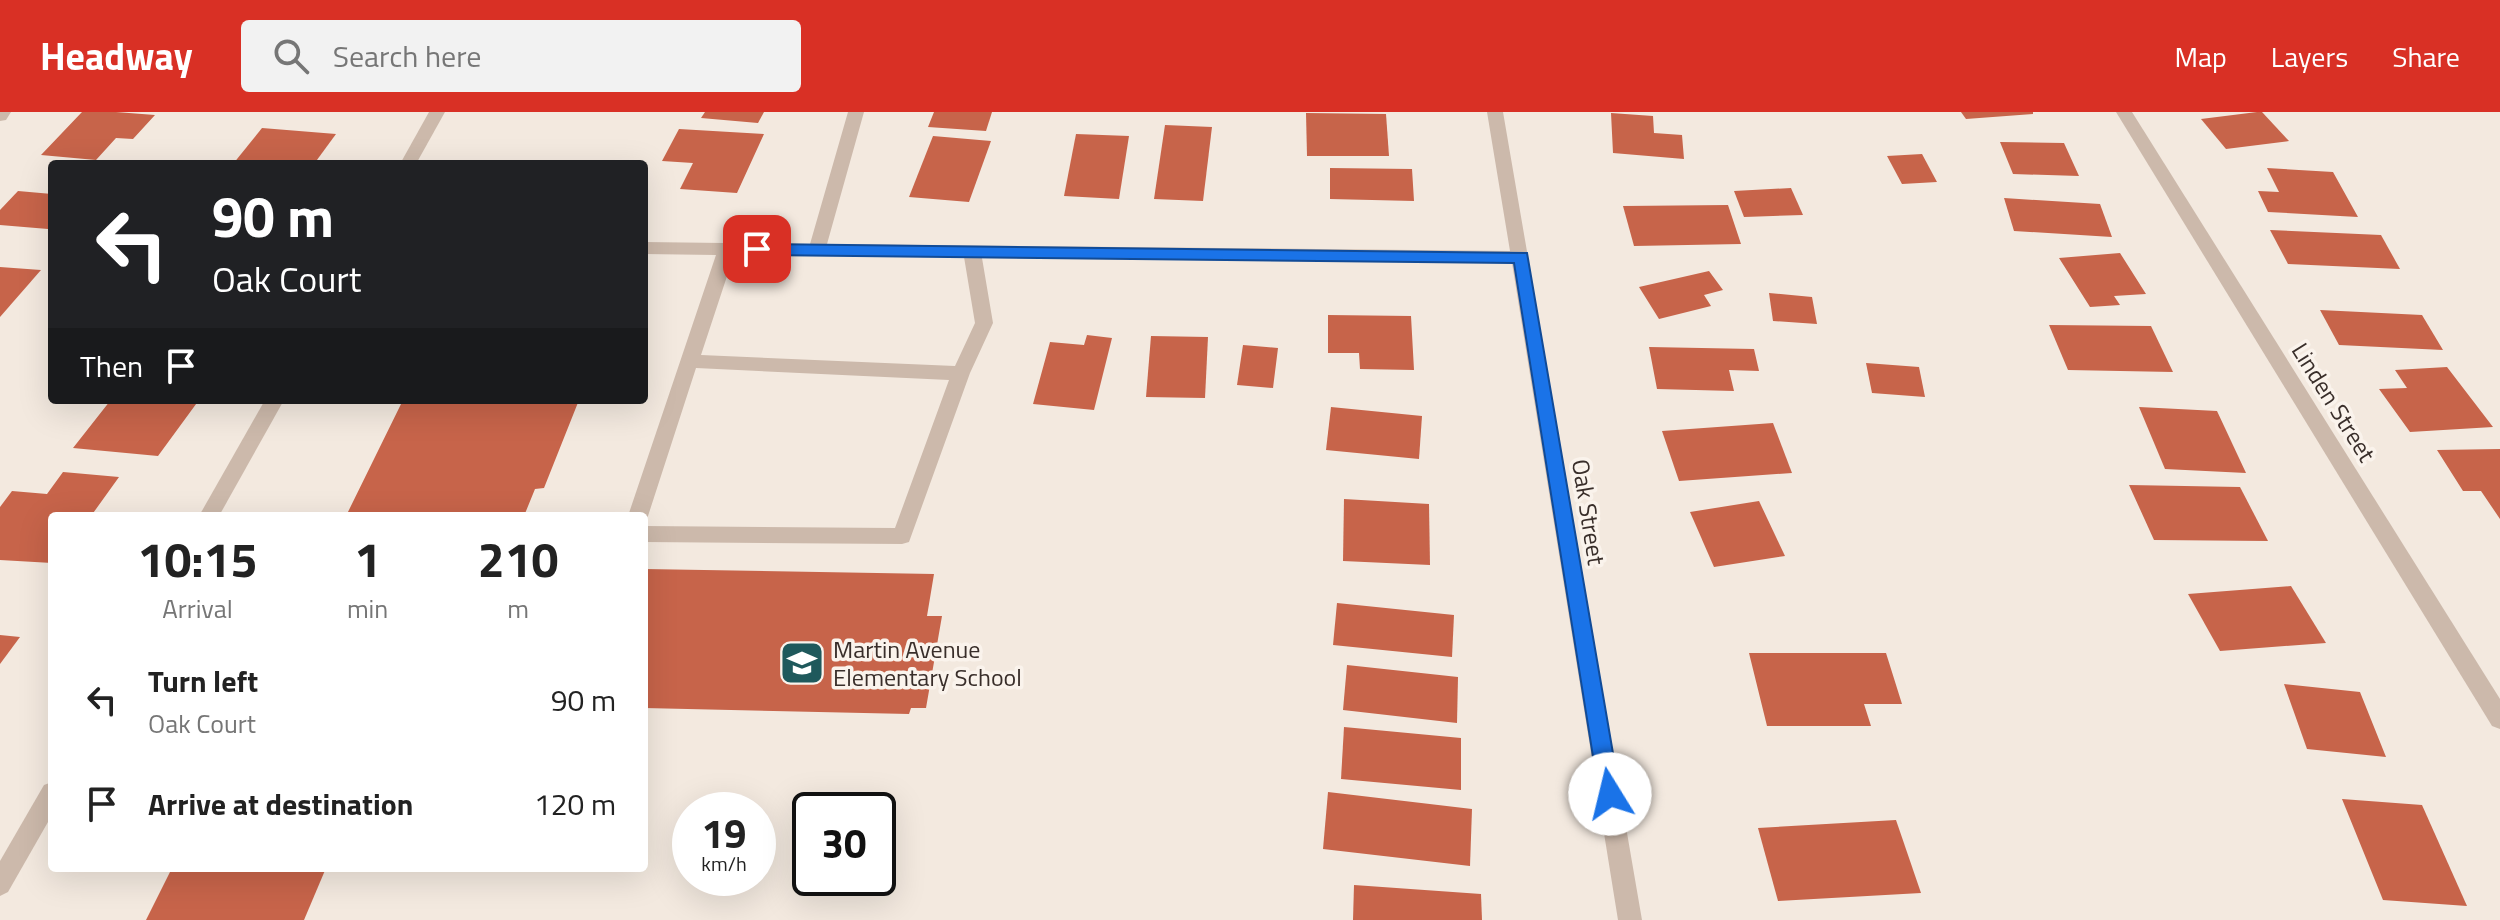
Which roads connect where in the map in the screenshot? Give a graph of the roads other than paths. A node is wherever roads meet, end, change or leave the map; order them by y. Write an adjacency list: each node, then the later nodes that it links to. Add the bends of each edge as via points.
1 (437, 112): 5 (street)
2 (856, 112): 8 (street)
3 (1495, 112): 10 (street, Oak Street)
4 (2124, 112): 17 (street, Linden Street)
5 (410, 160)
6 (648, 248): 7 (street)
7 (727, 249): 8 (street); 11 (street)
8 (817, 250): 9 (street)
9 (972, 252): 10 (street); 12 (street, via 984,323)
10 (1521, 257): 20 (street, Oak Street)
11 (690, 361): 12 (street); 15 (street)
12 (961, 373): 16 (street, via 902,536)
13 (273, 404): 14 (street)
14 (211, 512)
15 (639, 512)
16 (648, 534)
17 (2500, 719)
18 (48, 800): 19 (street)
19 (0, 884)
20 (1630, 920)

